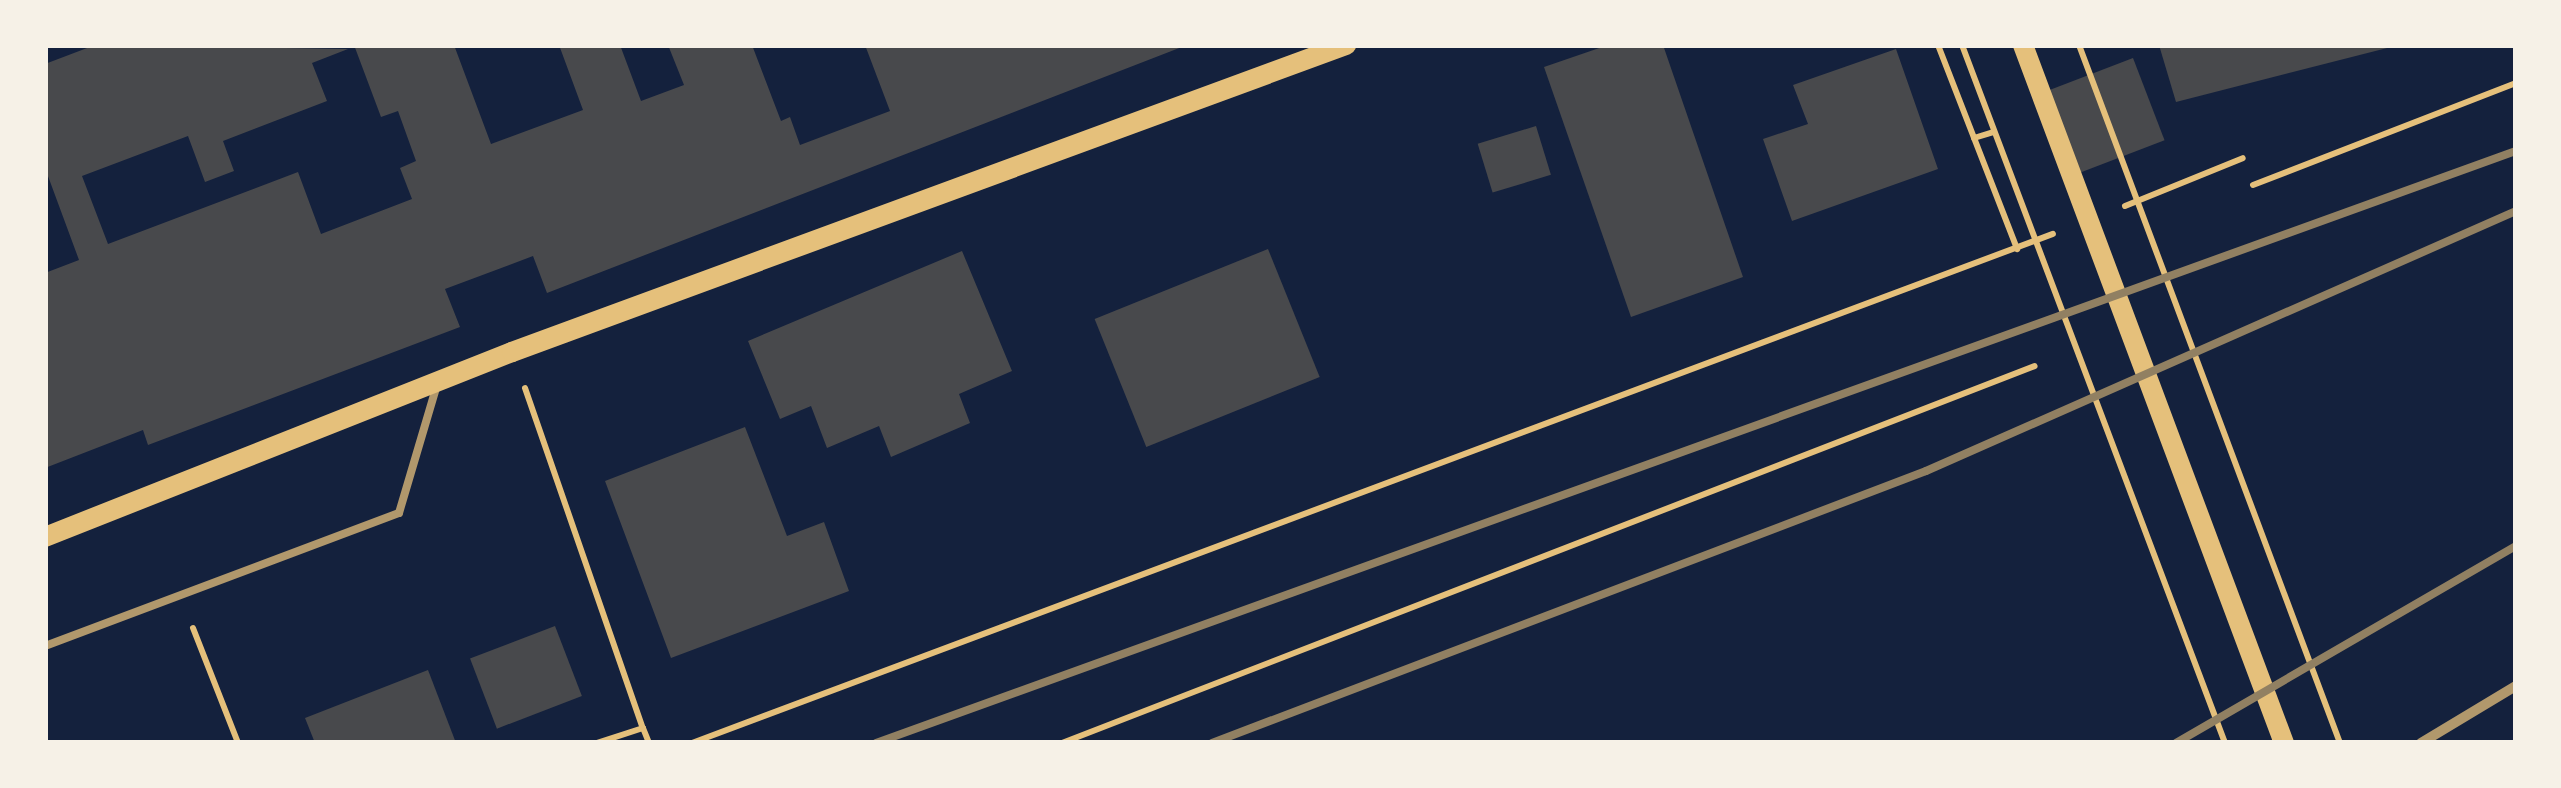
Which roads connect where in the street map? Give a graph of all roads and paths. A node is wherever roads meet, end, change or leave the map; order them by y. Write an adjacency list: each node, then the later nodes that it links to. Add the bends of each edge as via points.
1 (1346, 45): 14 (main road)
2 (1938, 45): 8 (path)
3 (1962, 45): 7 (path)
4 (2022, 45): 28 (main road)
5 (2079, 45): 29 (path)
6 (2516, 83): 10 (path)
7 (1994, 132): 8 (path); 27 (path)
8 (1974, 138): 13 (path)
9 (2243, 158): 11 (path)
10 (2253, 185)
11 (2104, 214)
12 (2069, 228): 13 (path)
13 (2016, 249): 25 (path)
14 (512, 352): 16 (main road); 21 (path)
15 (2035, 366): 26 (path)
16 (437, 383): 17 (main road); 18 (lane, via 399,514)
17 (45, 537)
18 (180, 595): 19 (lane); 22 (path)
19 (45, 646)
20 (2516, 686): 30 (street)
21 (643, 728): 23 (path); 24 (path)
22 (238, 743)
23 (596, 743)
24 (648, 743)
25 (692, 743)
26 (1062, 743)
27 (2224, 743)
28 (2284, 743)
29 (2340, 743)
30 (2421, 743)

